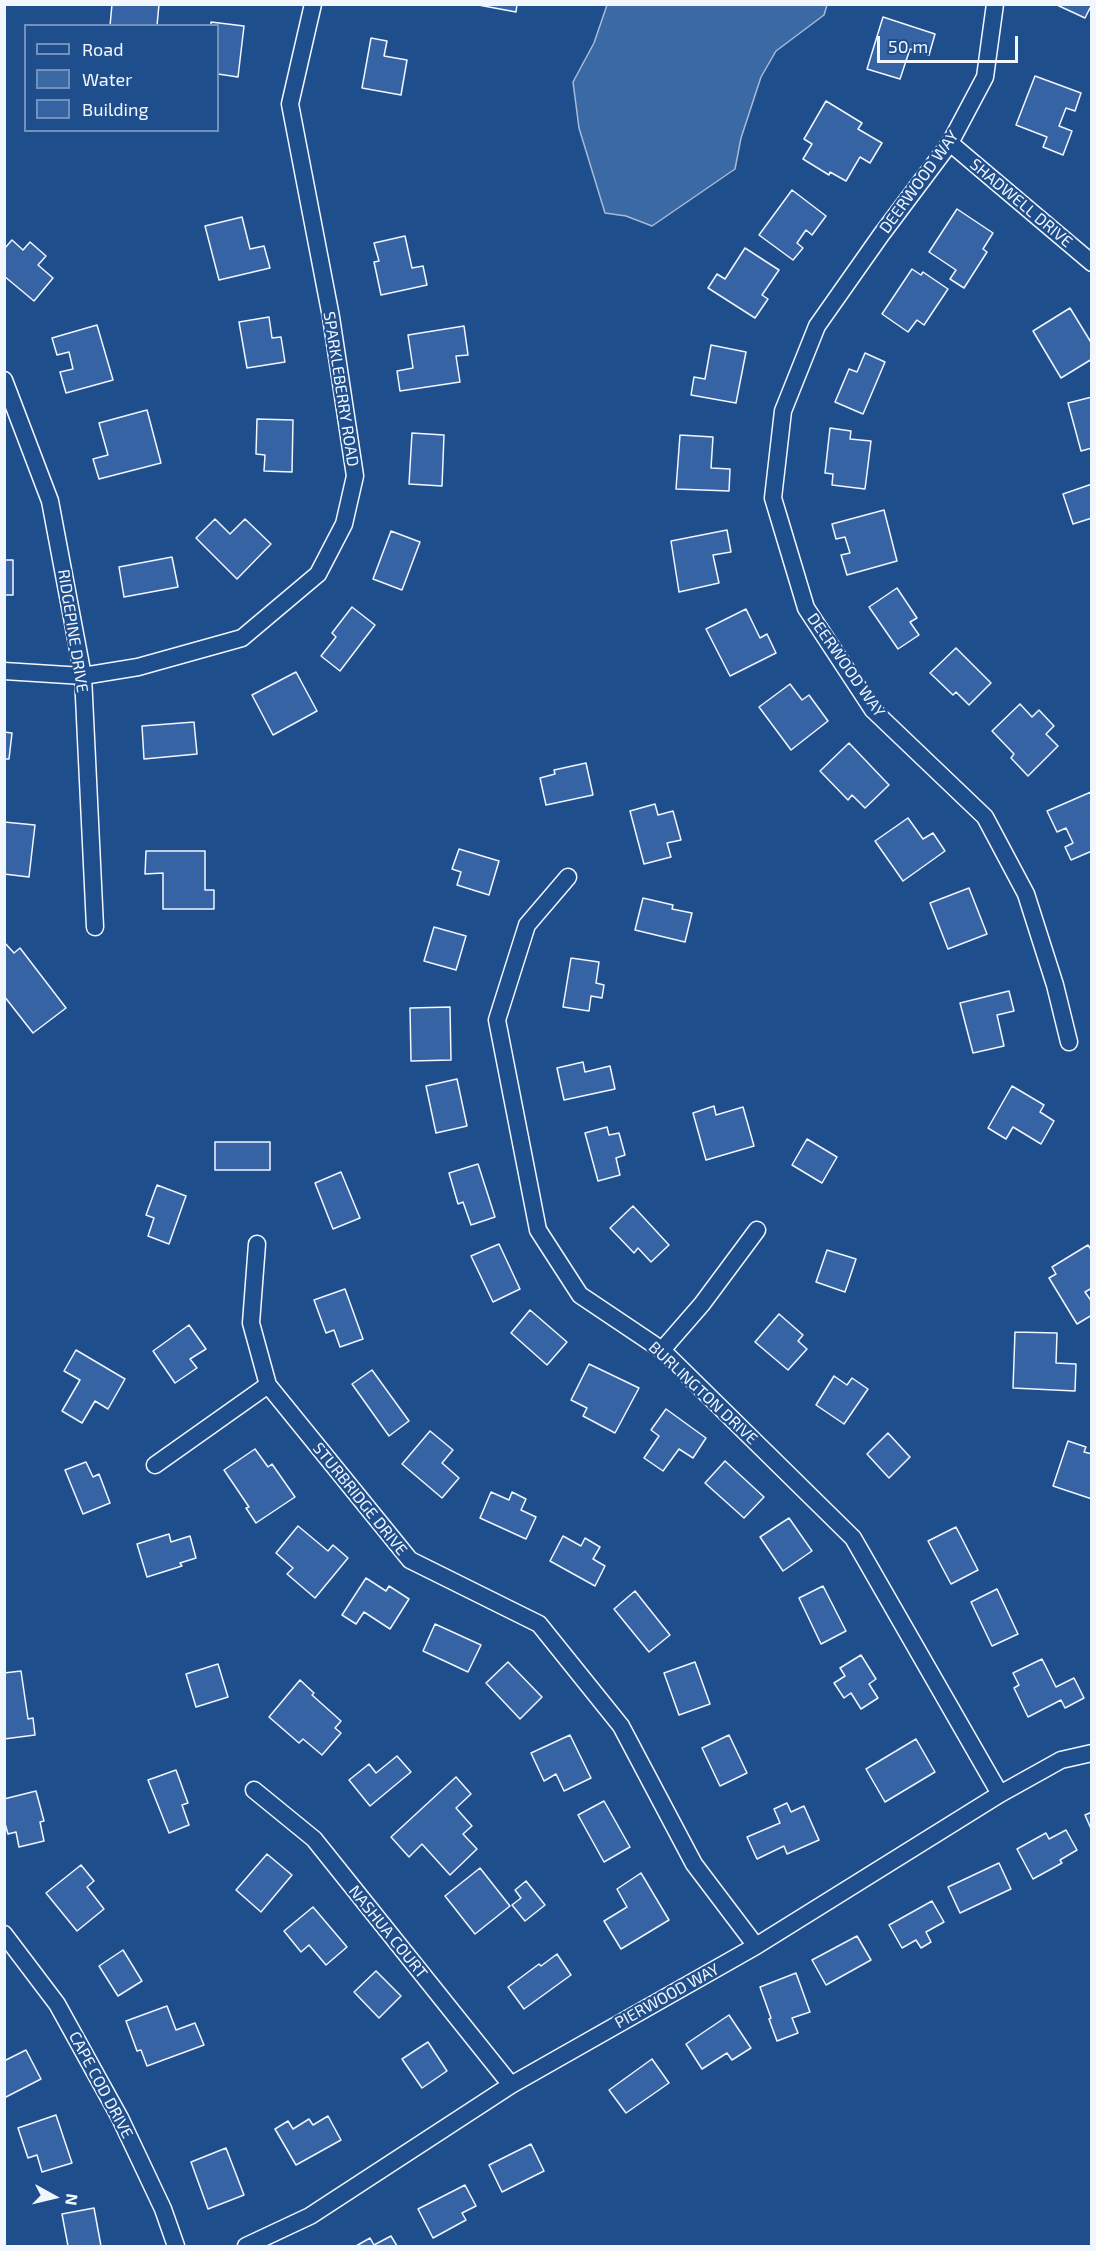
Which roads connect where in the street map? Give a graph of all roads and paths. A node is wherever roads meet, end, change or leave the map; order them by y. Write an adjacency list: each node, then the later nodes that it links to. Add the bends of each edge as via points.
1 (313, 4): 7 (street, SPARKLEBERRY ROAD, via 290,104 331,317 355,476 344,524 318,574 242,638 138,667)
2 (995, 4): 3 (street, DEERWOOD WAY, via 985,77)
3 (950, 143): 4 (street, SHADWELL DRIVE); 10 (street, DEERWOOD WAY, via 817,326 783,411 773,498 806,608 873,710 985,817 1026,894)
4 (1092, 262)
5 (4, 380): 7 (street, RIDGEPINE DRIVE, via 50,501)
6 (4, 671): 7 (street, SPARKLEBERRY ROAD)
7 (83, 676): 9 (street, RIDGEPINE DRIVE)
8 (568, 877): 13 (street, BURLINGTON DRIVE, via 527,925 497,1020 538,1230 579,1295)
9 (95, 927)
10 (1069, 1042)
11 (757, 1230): 13 (street)
12 (257, 1244): 14 (street, STURBRIDGE DRIVE, via 251,1323)
13 (662, 1350): 18 (street, BURLINGTON DRIVE, via 853,1538)
14 (268, 1385): 15 (street); 20 (street, STURBRIDGE DRIVE, via 410,1560 539,1624 621,1726 694,1864)
15 (155, 1465)
16 (1092, 1753): 18 (street, PIERWOOD WAY, via 1061,1760)
17 (254, 1790): 21 (street, NASHUA COURT, via 314,1839)
18 (1000, 1794): 20 (street, PIERWOOD WAY)
19 (4, 1934): 22 (street, CAPE COD DRIVE, via 57,2004 120,2118 164,2209)
20 (756, 1946): 21 (street, PIERWOOD WAY)
21 (511, 2085): 23 (street, PIERWOOD WAY, via 310,2217)
22 (177, 2247)
23 (246, 2247)

